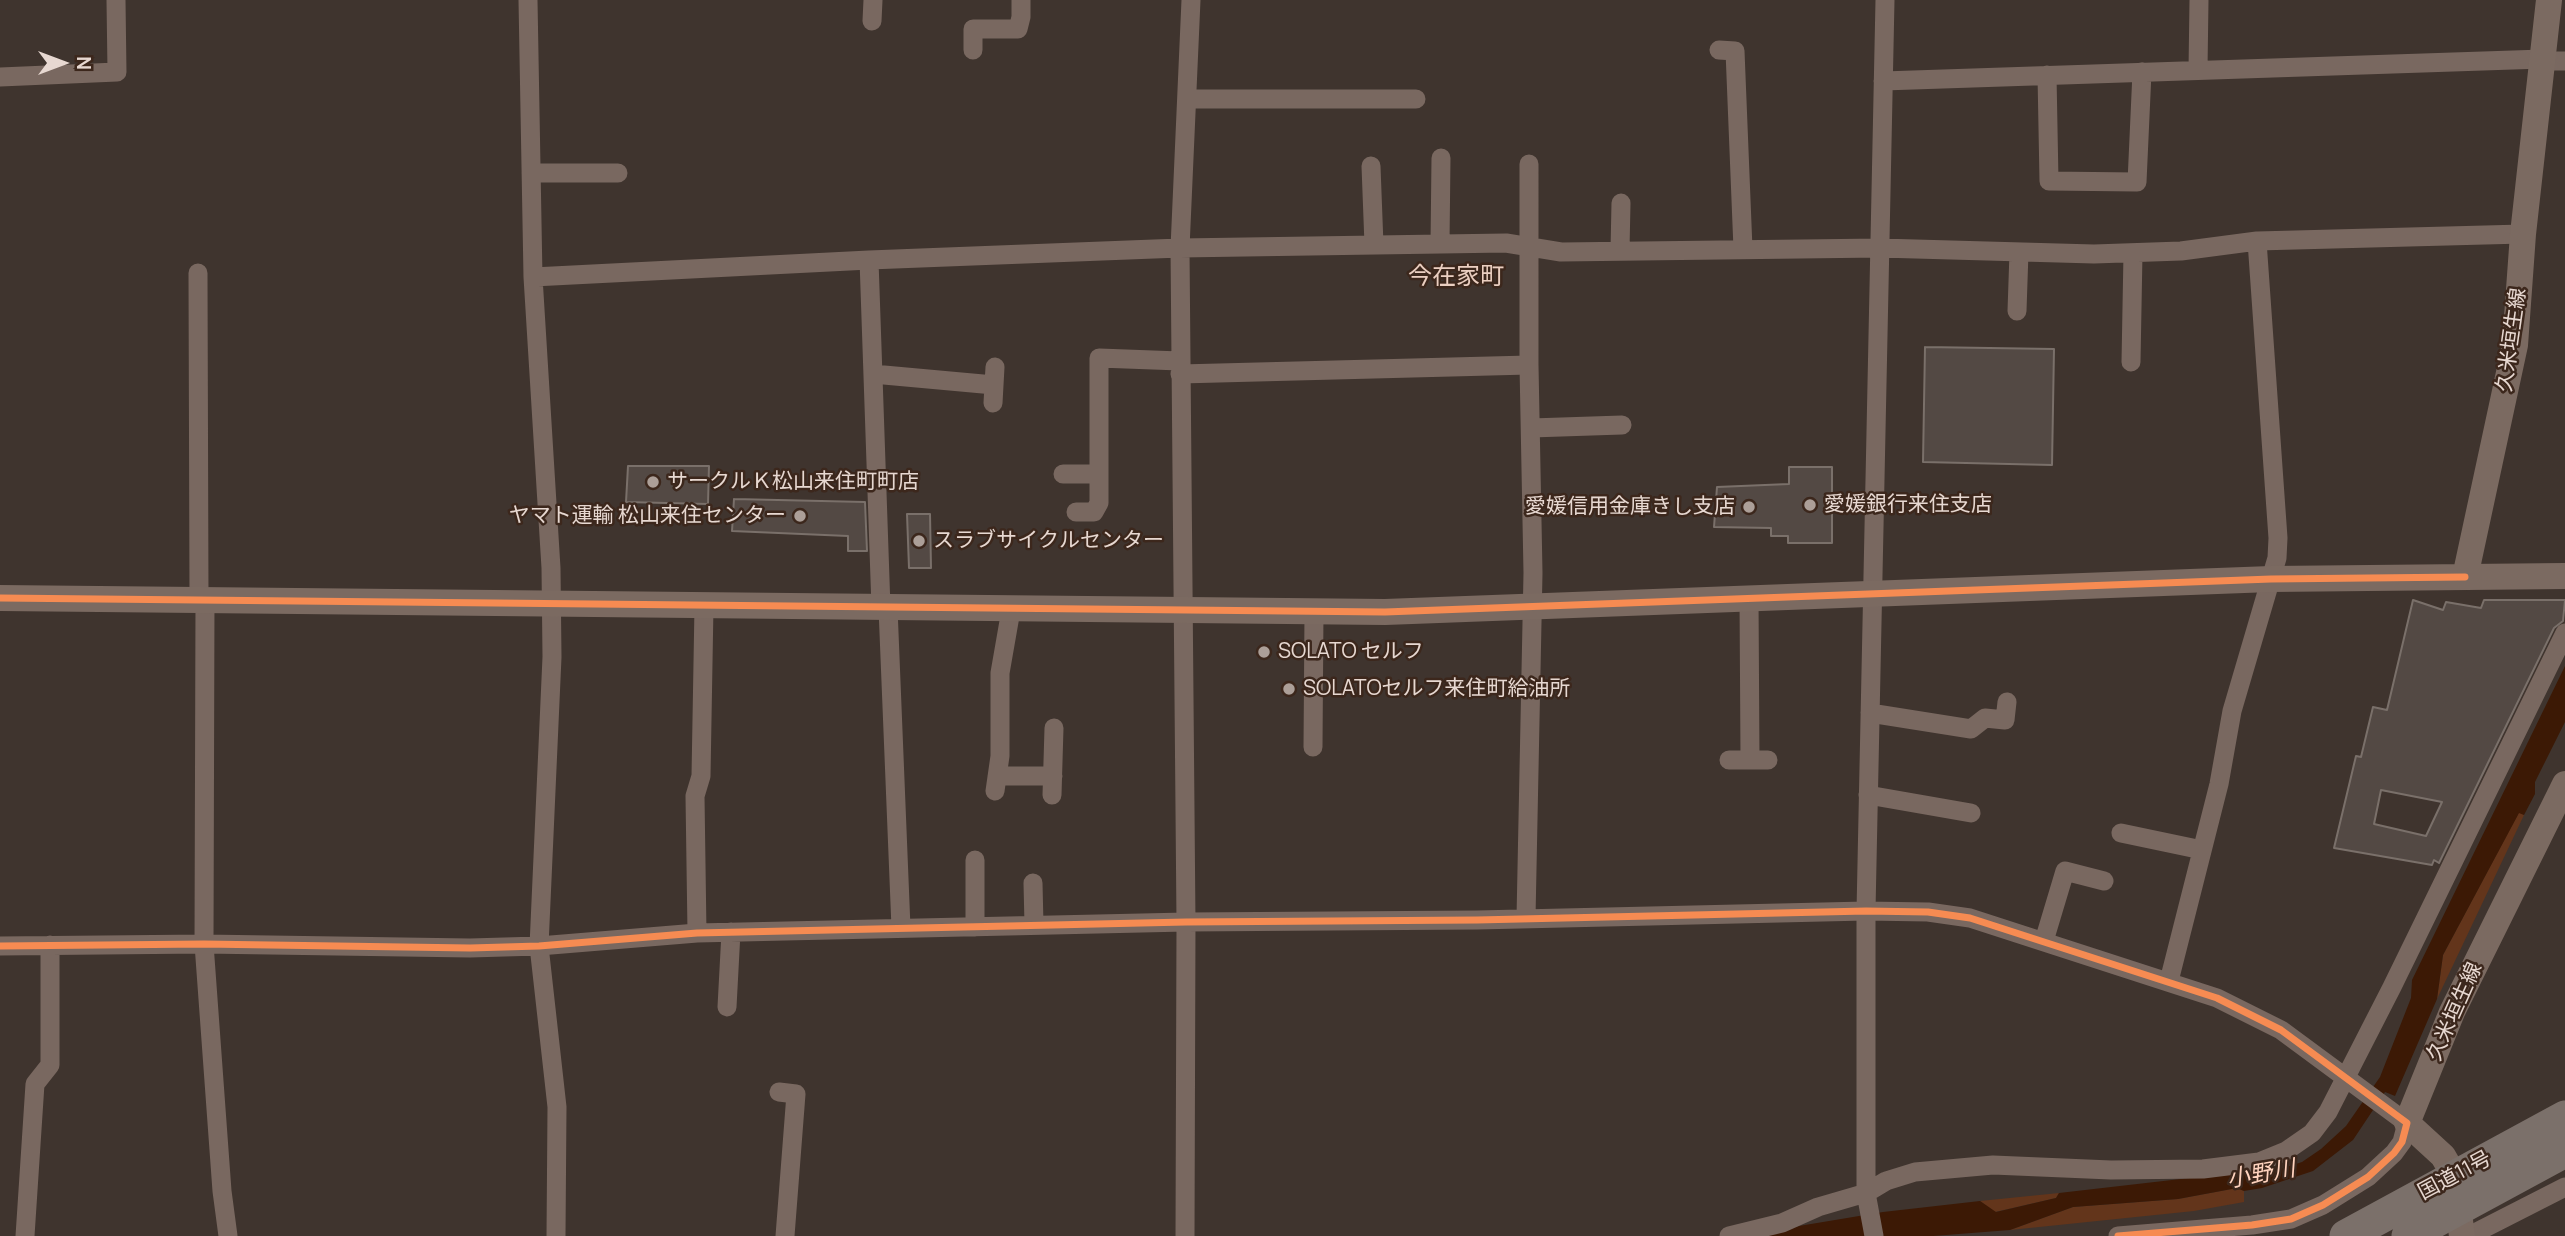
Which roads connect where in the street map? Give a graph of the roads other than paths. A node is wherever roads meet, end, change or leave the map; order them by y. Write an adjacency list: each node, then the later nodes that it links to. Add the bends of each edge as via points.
1 (116, 0): 16 (street, via 117,72)
2 (528, 0): 23 (street)
3 (873, 0): 9 (street)
4 (1021, 0): 10 (street, via 1018,29 973,29)
5 (1191, 0): 18 (street)
6 (1885, 0): 17 (street)
7 (2199, 0): 13 (street)
8 (2549, 0): 12 (street, 久米垣生線)
9 (872, 21)
10 (973, 50)
11 (1719, 50): 33 (street, via 1735,51)
12 (2550, 61): 13 (street); 26 (street, 久米垣生線)
13 (2198, 70): 14 (street)
14 (2142, 72): 15 (street); 15 (street, via 2137,181 2049,181)
15 (2047, 75): 17 (street)
16 (0, 77)
17 (1883, 81): 32 (street)
18 (1187, 99): 19 (street, via 1363,108); 30 (street)
19 (1416, 99)
20 (1441, 158): 28 (street)
21 (1529, 164): 31 (street)
22 (1371, 166): 29 (street)
23 (531, 173): 24 (street); 39 (street)
24 (618, 173)
25 (1621, 203): 34 (street)
26 (2522, 234): 27 (street); 52 (street, 久米垣生線, via 2515,345)
27 (2257, 242): 36 (street); 53 (street, via 2278,538)
28 (1440, 244): 29 (street); 31 (street, via 1506,243)
29 (1374, 245): 30 (street)
30 (1180, 248): 37 (street); 43 (street)
31 (1531, 248): 34 (street); 42 (street)
32 (1880, 248): 33 (street); 35 (street); 54 (street)
33 (1743, 249): 34 (street)
34 (1620, 250)
35 (2019, 252): 36 (street); 40 (street)
36 (2133, 253): 41 (street)
37 (869, 260): 39 (street); 44 (street)
38 (198, 272): 57 (street)
39 (533, 277): 58 (street)
40 (2017, 311)
41 (2131, 362)
42 (1529, 365): 43 (street); 47 (street)
43 (1180, 368): 49 (street, via 1099,358); 63 (street)
44 (873, 374): 45 (street); 61 (street)
45 (994, 385)
46 (1622, 425): 47 (street)
47 (1531, 428): 60 (street)
48 (1063, 474): 49 (street)
49 (1099, 474): 50 (street, via 1099,503 1094,512)
50 (1076, 512)
51 (2565, 576): 52 (street)
52 (2465, 577): 53 (street)
53 (2271, 579): 54 (street); 75 (street, via 2232,711)
54 (1873, 593): 55 (street); 67 (street)
55 (1749, 597): 60 (street); 70 (street, via 1759,760)
56 (0, 598): 57 (street)
57 (202, 599): 58 (street); 88 (street)
58 (551, 604): 59 (street); 91 (street)
59 (704, 606): 61 (street); 86 (street, via 701,776 695,796)
60 (1532, 606): 64 (street); 80 (street)
61 (884, 608): 62 (street); 84 (street)
62 (1012, 610): 63 (street); 68 (street, via 1000,673 996,783 1053,786)
63 (1183, 611): 64 (street); 81 (street)
64 (1314, 612): 69 (street)
65 (2565, 633): 94 (street)
66 (2007, 702): 67 (street, via 2005,720 1985,718 1971,729)
67 (1870, 713): 72 (street)
68 (1055, 728)
69 (1313, 747)
70 (1728, 760)
71 (2565, 784): 97 (street, 久米垣生線)
72 (1868, 795): 73 (street); 79 (street)
73 (1971, 813)
74 (2121, 834): 75 (street)
75 (2202, 850): 92 (street)
76 (975, 860): 83 (street)
77 (2104, 881): 87 (street, via 2065,871)
78 (1033, 883): 82 (street)
79 (1866, 911): 80 (street); 87 (street, via 1970,918); 100 (street)
80 (1526, 918): 81 (street)
81 (1186, 922): 82 (street); 106 (street)
82 (1034, 925): 83 (street)
83 (975, 927): 84 (street)
84 (901, 928): 85 (street)
85 (731, 932): 86 (street); 93 (street)
86 (697, 933): 91 (street)
87 (2044, 941): 92 (street)
88 (205, 944): 89 (street); 91 (street); 103 (street)
89 (50, 945): 90 (street); 102 (street, via 50,1065 35,1084)
90 (0, 946)
91 (539, 946): 104 (street, via 557,1107)
92 (2169, 981): 94 (street, via 2217,998 2281,1030)
93 (727, 1007)
94 (2347, 1077): 97 (street); 100 (street, via 2312,1133 2259,1162 2203,1169 1993,1165 1915,1172 1886,1181)
95 (779, 1092): 105 (street, via 796,1094)
96 (2565, 1117): 101 (highway, 国道11号)
97 (2402, 1119): 101 (street, via 2443,1156); 109 (street, via 2402,1142 2368,1177 2291,1219)
98 (2565, 1150): 101 (highway, 国道11号)
99 (2565, 1187): 101 (street)
100 (1867, 1200): 107 (street, via 1818,1207 1782,1223); 108 (street)
101 (2461, 1213): 110 (highway, 国道11号); 111 (highway, 国道11号)
102 (25, 1236)
103 (228, 1236)
104 (556, 1236)
105 (785, 1236)
106 (1185, 1236)
107 (1729, 1236)
108 (1874, 1236)
109 (2118, 1236)
110 (2346, 1236)
111 (2408, 1236)

